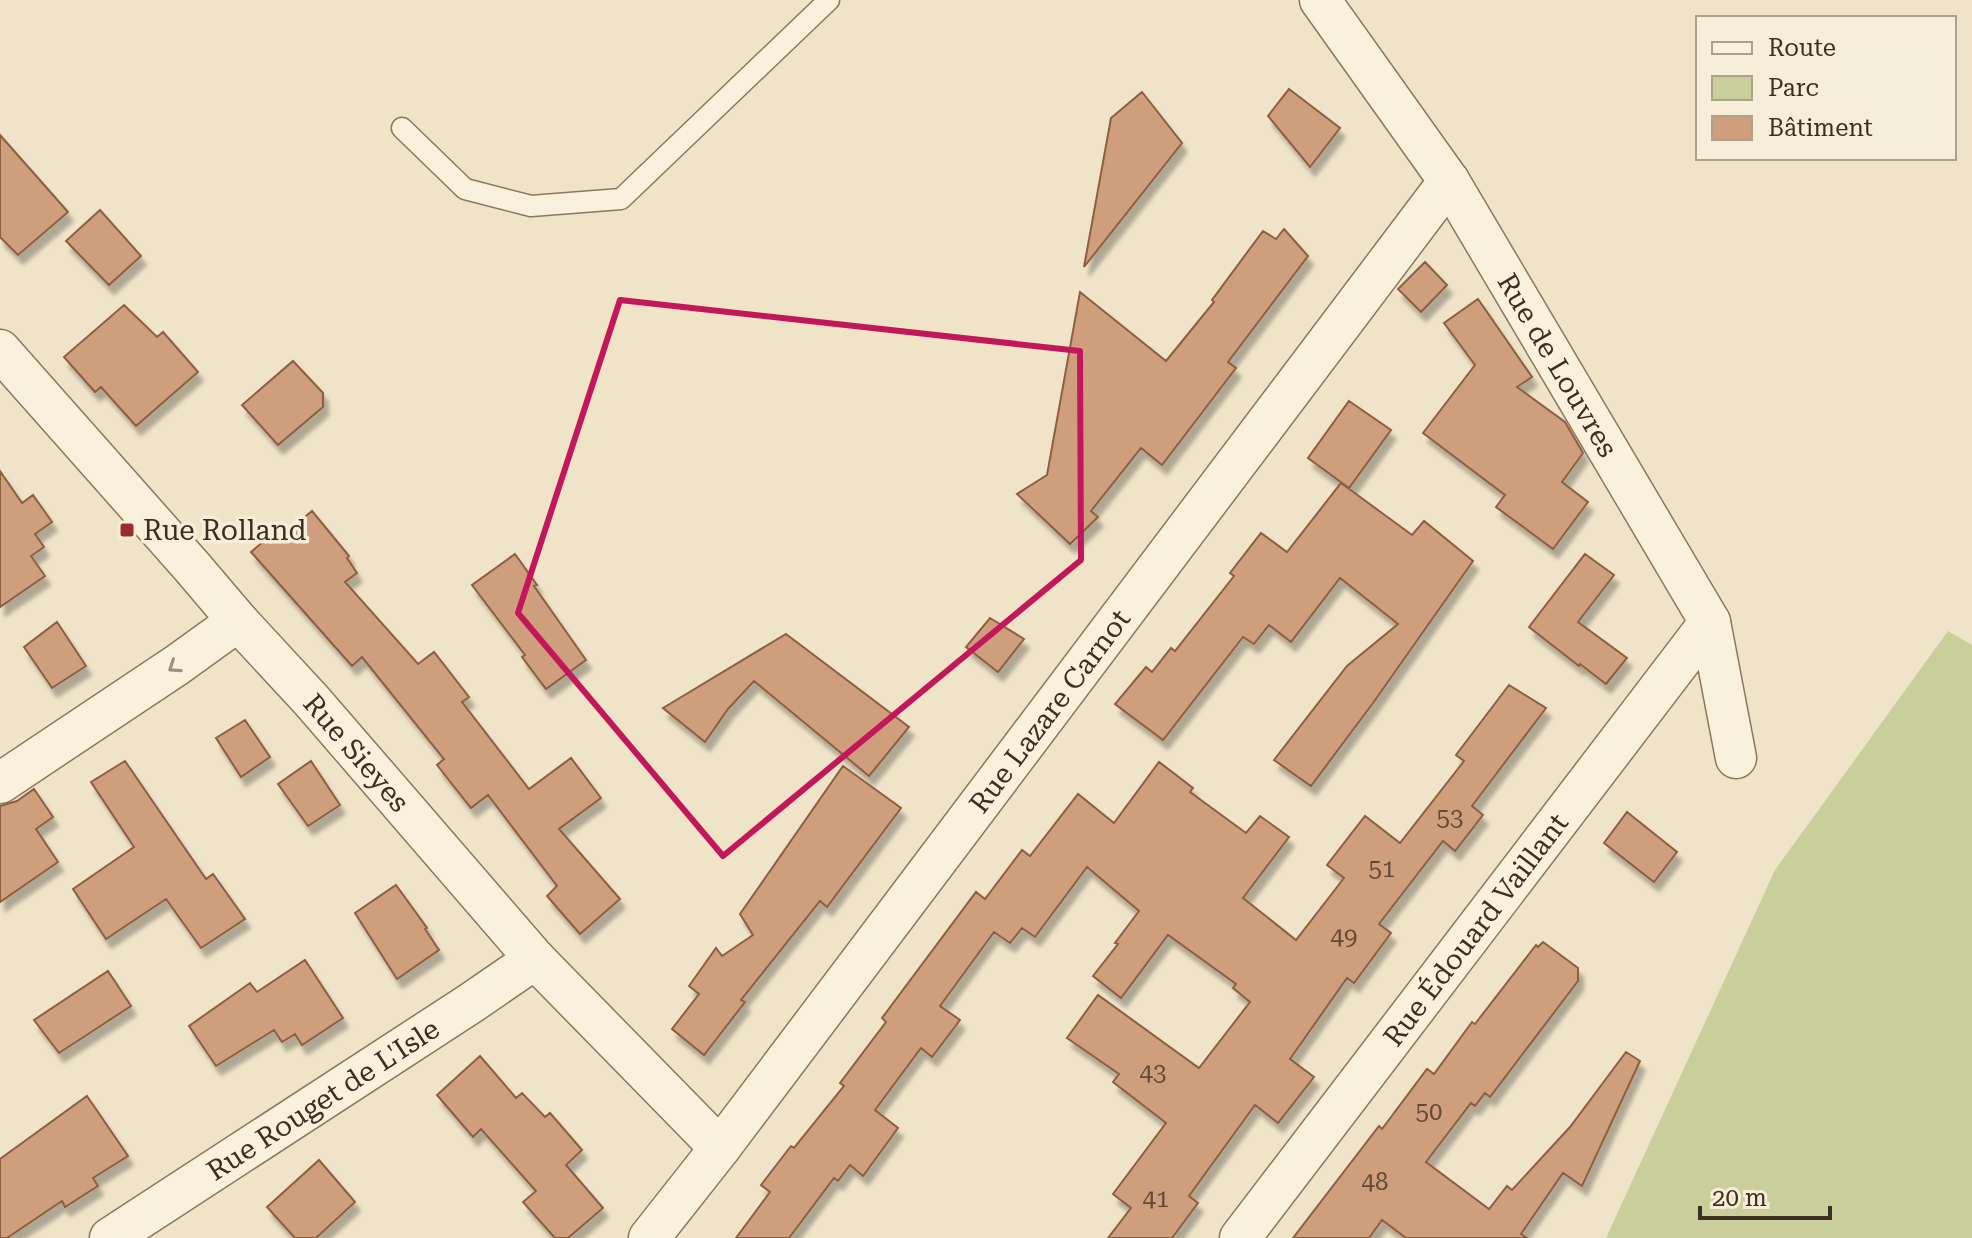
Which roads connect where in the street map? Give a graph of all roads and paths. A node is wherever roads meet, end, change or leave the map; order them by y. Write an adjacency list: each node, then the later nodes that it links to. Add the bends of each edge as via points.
1 (829, 0): 3 (lane, via 621,199 531,206 465,189)
2 (1320, 0): 4 (street, Rue de Louvres)
3 (402, 128)
4 (1449, 181): 7 (street, Rue de Louvres); 11 (street, Rue Lazare Carnot)
5 (0, 350): 6 (street, Rue Sieyes)
6 (238, 621): 9 (street, one-way to 9); 10 (street, Rue Sieyes)
7 (1710, 622): 8 (street, Rue de Louvres); 14 (street, Rue Édouard Vaillant)
8 (1736, 758)
9 (0, 783)
10 (535, 959): 11 (street, Rue Sieyes); 12 (street, Rue Rouget de L'Isle)
11 (720, 1148): 13 (street, Rue Lazare Carnot)
12 (110, 1238)
13 (649, 1238)
14 (1240, 1238)

